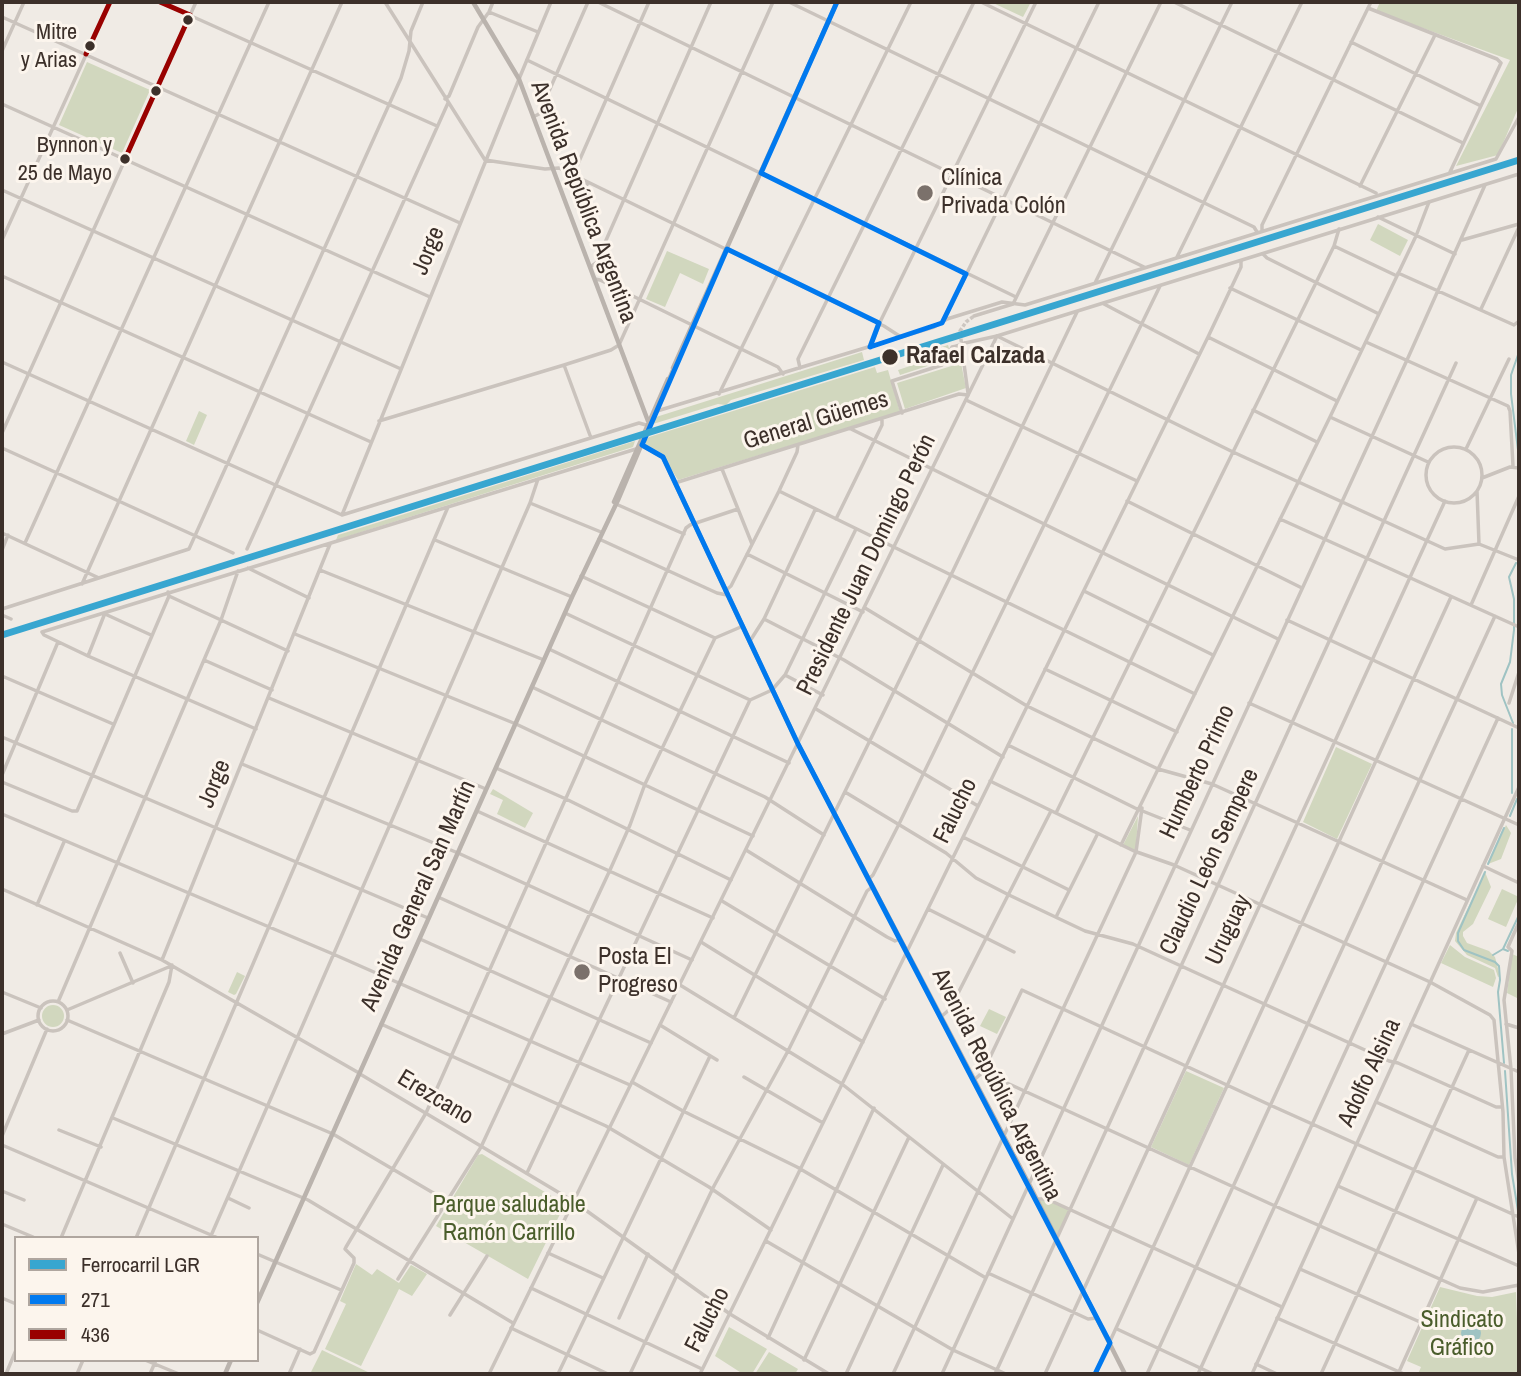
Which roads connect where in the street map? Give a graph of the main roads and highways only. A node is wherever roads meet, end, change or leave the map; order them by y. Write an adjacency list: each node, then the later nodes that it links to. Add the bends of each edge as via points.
1 (473, 2): 4 (main road, Avenida República Argentina, via 519,79)
2 (837, 2): 3 (main road, Avenida General San Martín)
3 (674, 368): 4 (main road, Avenida General San Martín); 5 (main road, Avenida General San Martín)
4 (647, 423): 6 (main road, Avenida General San Martín)
5 (642, 444): 6 (main road, Avenida General San Martín); 8 (main road, Avenida República Argentina, via 663,457 798,744)
6 (614, 503): 7 (main road, Avenida General San Martín)
7 (259, 1299)
8 (1125, 1374)

